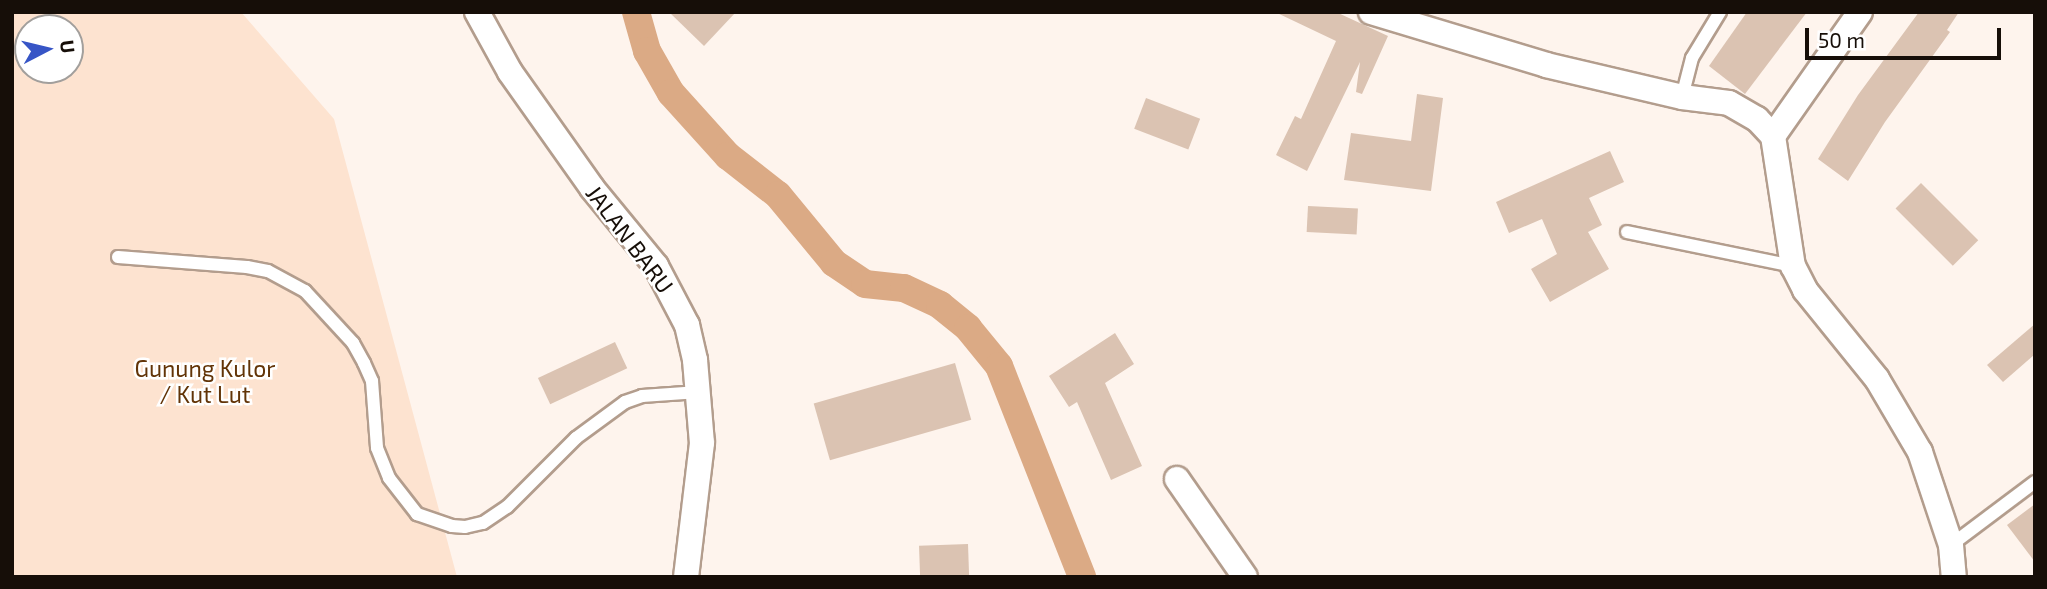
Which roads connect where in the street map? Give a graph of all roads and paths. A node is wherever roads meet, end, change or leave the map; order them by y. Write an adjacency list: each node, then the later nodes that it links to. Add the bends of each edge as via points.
1 (477, 12): 10 (street, JALAN BARU, via 510,72 592,188 656,266 687,326)
2 (1371, 12): 5 (street, via 1546,65)
3 (1720, 12): 5 (lane, via 1692,58)
4 (1860, 12): 6 (street)
5 (1682, 97): 6 (street, via 1729,103 1757,119)
6 (1773, 136): 9 (street)
7 (1627, 232): 9 (lane)
8 (118, 257): 10 (lane, via 247,267 268,271 305,291 353,343 364,363 373,390 377,448 389,478 417,514 452,526 483,523 507,507 576,438 625,402 642,396)
9 (1793, 267): 13 (street, via 1805,289 1877,379 1920,452)
10 (699, 393): 14 (street, JALAN BARU, via 702,443)
11 (1177, 480): 15 (street)
12 (2035, 482): 13 (lane)
13 (1951, 545): 16 (street)
14 (686, 577)
15 (1245, 577)
16 (1954, 577)

